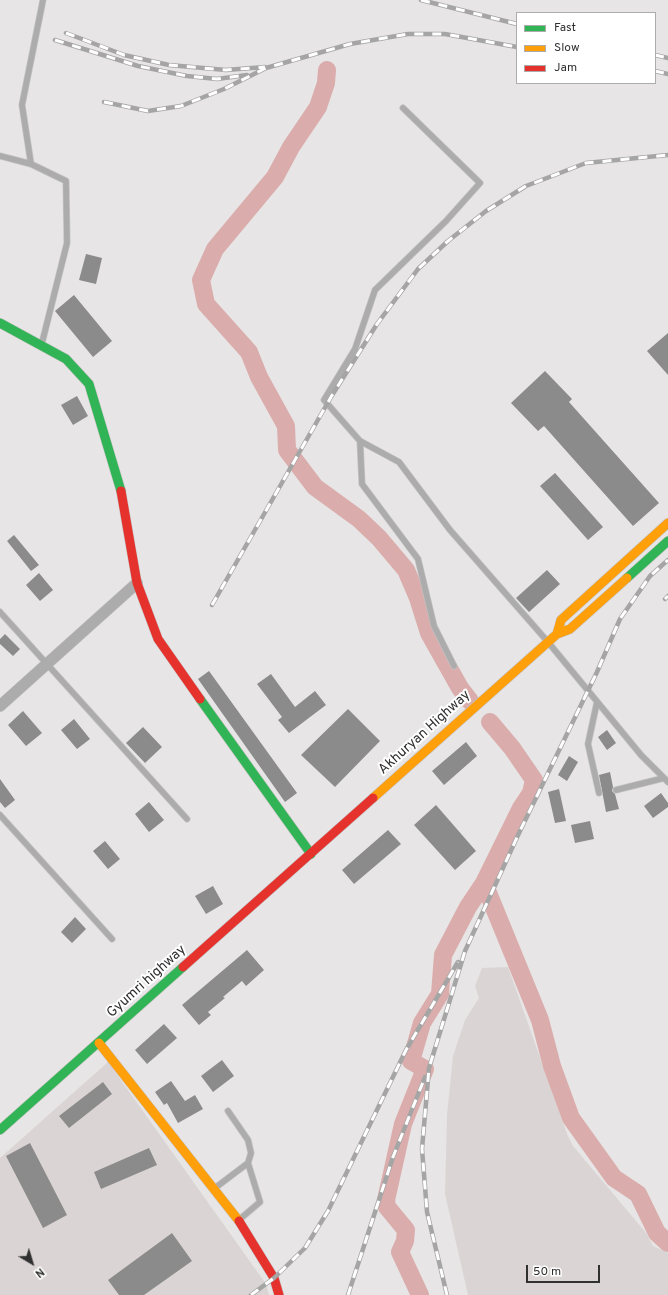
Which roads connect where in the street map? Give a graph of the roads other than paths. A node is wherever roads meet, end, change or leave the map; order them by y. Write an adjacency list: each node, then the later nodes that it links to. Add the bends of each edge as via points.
1 (43, 0): 4 (lane, via 22,105)
2 (403, 108): 7 (lane, via 480,182 446,221 375,290 355,349 324,400)
3 (0, 156): 4 (lane)
4 (31, 164): 6 (lane, via 66,181 67,243)
5 (0, 323): 6 (main road)
6 (41, 345): 10 (main road, via 66,359 89,384 122,495)
7 (360, 441): 13 (lane, via 399,462 450,530); 15 (lane, via 362,484 418,559 434,626)
8 (668, 523): 12 (main road, Akhuryan Highway, via 561,620)
9 (668, 541): 12 (main road, Akhuryan Highway, via 570,629)
10 (137, 583): 14 (street); 23 (main road, via 158,640)
11 (0, 612): 14 (lane)
12 (557, 634): 13 (main road, Akhuryan Highway)
13 (548, 642): 16 (lane); 23 (main road, Akhuryan Highway)
14 (47, 664): 17 (street); 22 (lane)
15 (454, 666)
16 (597, 702): 18 (lane, via 641,755); 20 (lane, via 588,744)
17 (0, 706)
18 (666, 780): 19 (lane)
19 (616, 790)
20 (599, 793)
21 (0, 815): 24 (lane)
22 (187, 819)
23 (311, 854): 25 (main road, Gyumri highway)
24 (112, 939)
25 (100, 1043): 27 (main road, Gyumri highway); 29 (main road)
26 (228, 1111): 28 (lane, via 248,1140 251,1153)
27 (0, 1130)
28 (248, 1164): 29 (lane); 30 (lane, via 260,1202)
29 (214, 1189): 30 (main road)
30 (239, 1221): 31 (main road, via 274,1278)
31 (279, 1295)

